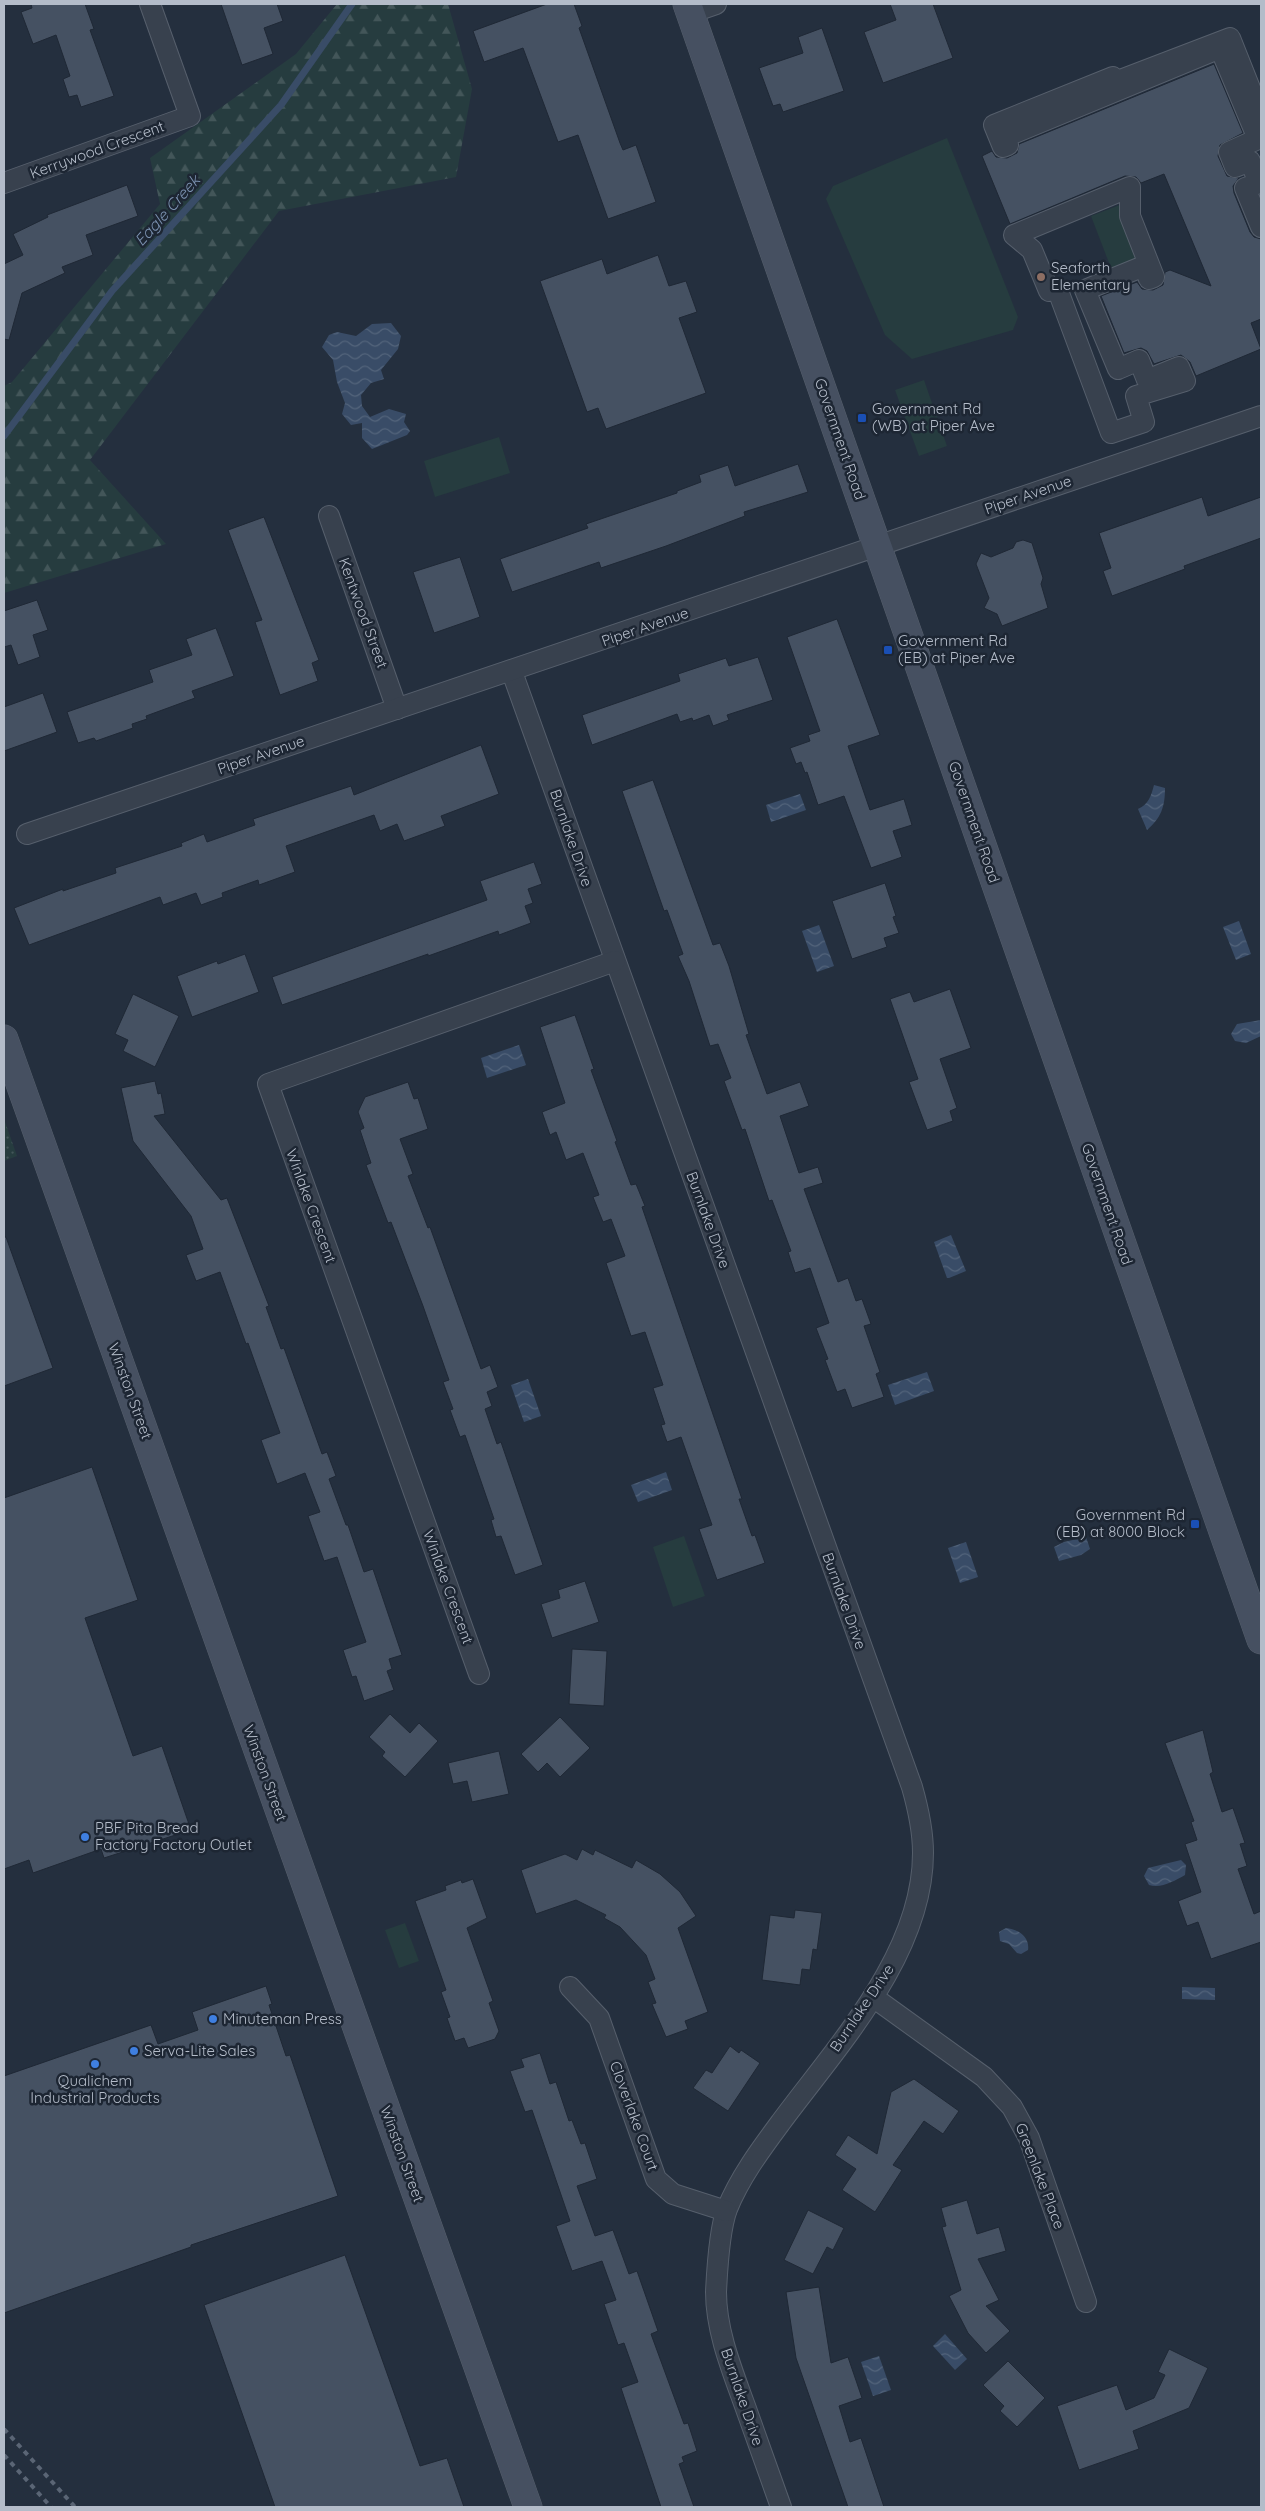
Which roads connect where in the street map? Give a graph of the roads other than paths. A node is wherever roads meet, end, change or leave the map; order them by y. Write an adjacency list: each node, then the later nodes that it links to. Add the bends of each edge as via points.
1 (150, 4): 5 (street, Kerrywood Crescent, via 190,116)
2 (716, 4): 3 (street)
3 (688, 8): 10 (street, Government Road)
4 (1261, 116): 7 (street, via 1230,38 1115,82 1112,77 994,125 1002,147 1008,144 1005,137 1220,48 1258,140 1229,152 1235,167 1250,161 1259,183 1245,188)
5 (4, 183)
6 (1130, 187): 6 (street, via 1130,216 1154,277 1150,279 1144,266 1085,290 1118,369 1139,360 1147,380 1179,367 1185,381 1136,396 1144,422 1111,434 1057,288 1049,291 1032,250 1014,235)
7 (1261, 227)
8 (1261, 416): 10 (street, Piper Avenue)
9 (329, 516): 12 (street, Kentwood Street)
10 (878, 547): 11 (street, Piper Avenue); 16 (street, Government Road)
11 (512, 672): 12 (street, Piper Avenue); 14 (street, Burnlake Drive)
12 (397, 709): 13 (street, Piper Avenue)
13 (27, 834)
14 (615, 961): 17 (street, Winlake Crescent, via 268,1084); 19 (street, Burnlake Drive, via 918,1809 923,1853 917,1900 897,1957)
15 (4, 1039): 22 (street, Winston Street)
16 (1261, 1640)
17 (479, 1674)
18 (570, 1987): 20 (street, Cloverlake Court, via 599,2018 656,2179 673,2194)
19 (873, 1997): 20 (street, Burnlake Drive, via 755,2158); 21 (street, Greenlake Place, via 984,2076 1012,2107 1028,2138)
20 (726, 2211): 23 (street, Burnlake Drive, via 716,2293 721,2328 729,2362)
21 (1086, 2302)
22 (528, 2507)
23 (781, 2507)

